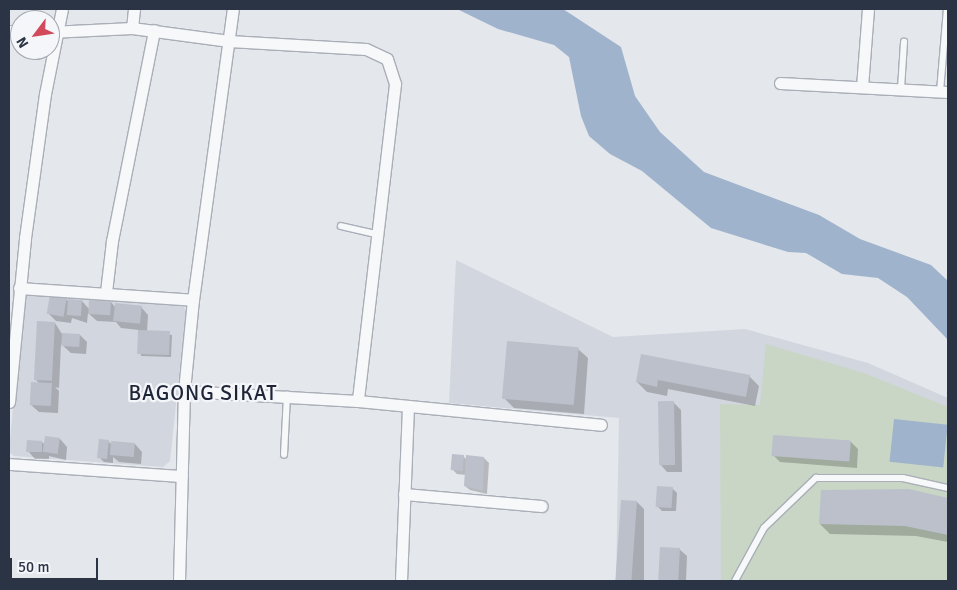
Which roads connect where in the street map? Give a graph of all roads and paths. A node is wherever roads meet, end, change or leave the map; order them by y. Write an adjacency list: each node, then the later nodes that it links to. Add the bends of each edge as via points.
1 (134, 9): 5 (street)
2 (233, 9): 8 (street)
3 (868, 9): 12 (street)
4 (947, 9): 14 (lane)
5 (132, 28): 6 (street); 7 (street)
6 (154, 30): 8 (street); 18 (street, via 112,242)
7 (60, 32)
8 (229, 41): 16 (street, via 366,49 387,59 395,84); 19 (street)
9 (904, 42): 13 (lane)
10 (49, 60): 17 (street)
11 (780, 83): 12 (street)
12 (862, 87): 13 (street)
13 (902, 89): 14 (street)
14 (944, 92)
15 (341, 226): 16 (lane)
16 (377, 234): 22 (street)
17 (19, 288): 18 (street); 23 (street)
18 (106, 292): 19 (street)
19 (193, 300): 20 (street)
20 (184, 390): 21 (street); 28 (street)
21 (287, 396): 22 (street); 26 (lane)
22 (358, 401): 24 (street)
23 (9, 402)
24 (408, 407): 25 (street); 30 (street)
25 (601, 425)
26 (284, 455)
27 (9, 464): 28 (street)
28 (182, 476): 32 (street)
29 (948, 488): 34 (lane, via 903,478 816,478 764,528)
30 (404, 494): 31 (street); 33 (street)
31 (541, 506)
32 (179, 581)
33 (401, 581)
34 (735, 581)

